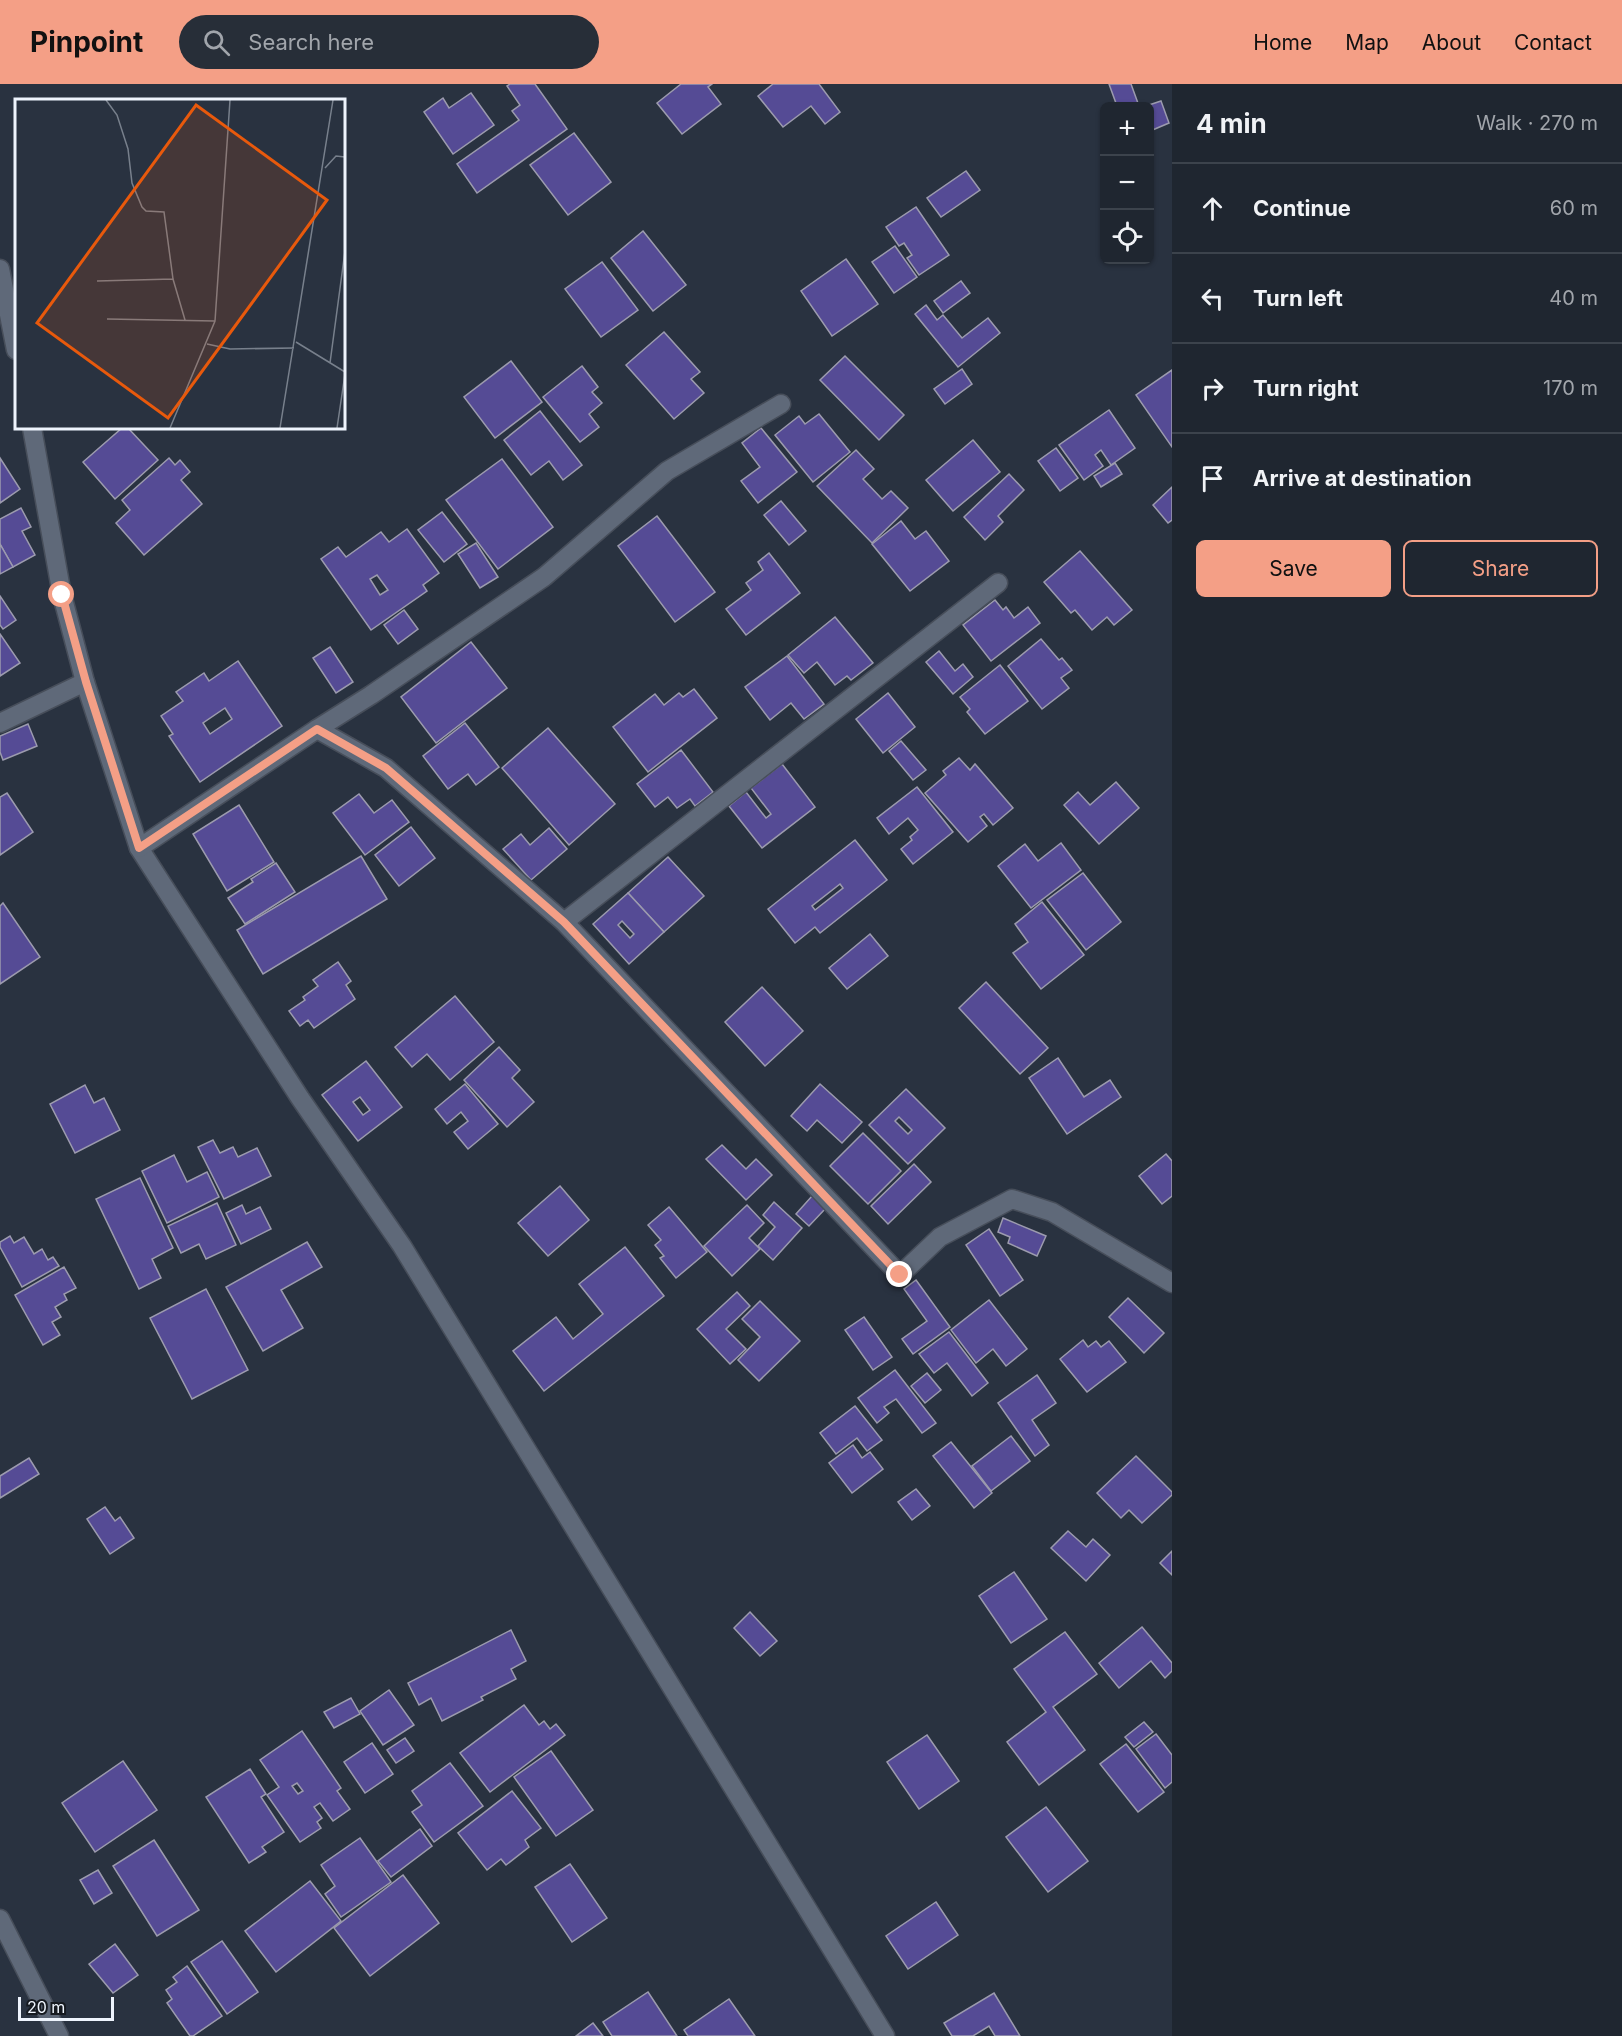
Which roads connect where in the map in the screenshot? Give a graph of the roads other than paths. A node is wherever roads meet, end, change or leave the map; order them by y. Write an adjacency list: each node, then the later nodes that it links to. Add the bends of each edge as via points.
1 (0, 269): 2 (street)
2 (15, 345)
3 (781, 404): 8 (street, via 667,471 544,577)
4 (32, 429): 6 (street, via 62,595)
5 (998, 583): 10 (street)
6 (86, 682): 7 (street); 9 (street)
7 (0, 723)
8 (317, 729): 9 (street); 10 (street, via 386,768)
9 (139, 848): 14 (street, via 300,1098 402,1246)
10 (564, 922): 11 (street, via 900,1275 940,1237 1012,1199 1052,1212)
11 (1172, 1283)
12 (0, 1919): 13 (street)
13 (60, 2036)
14 (885, 2036)

